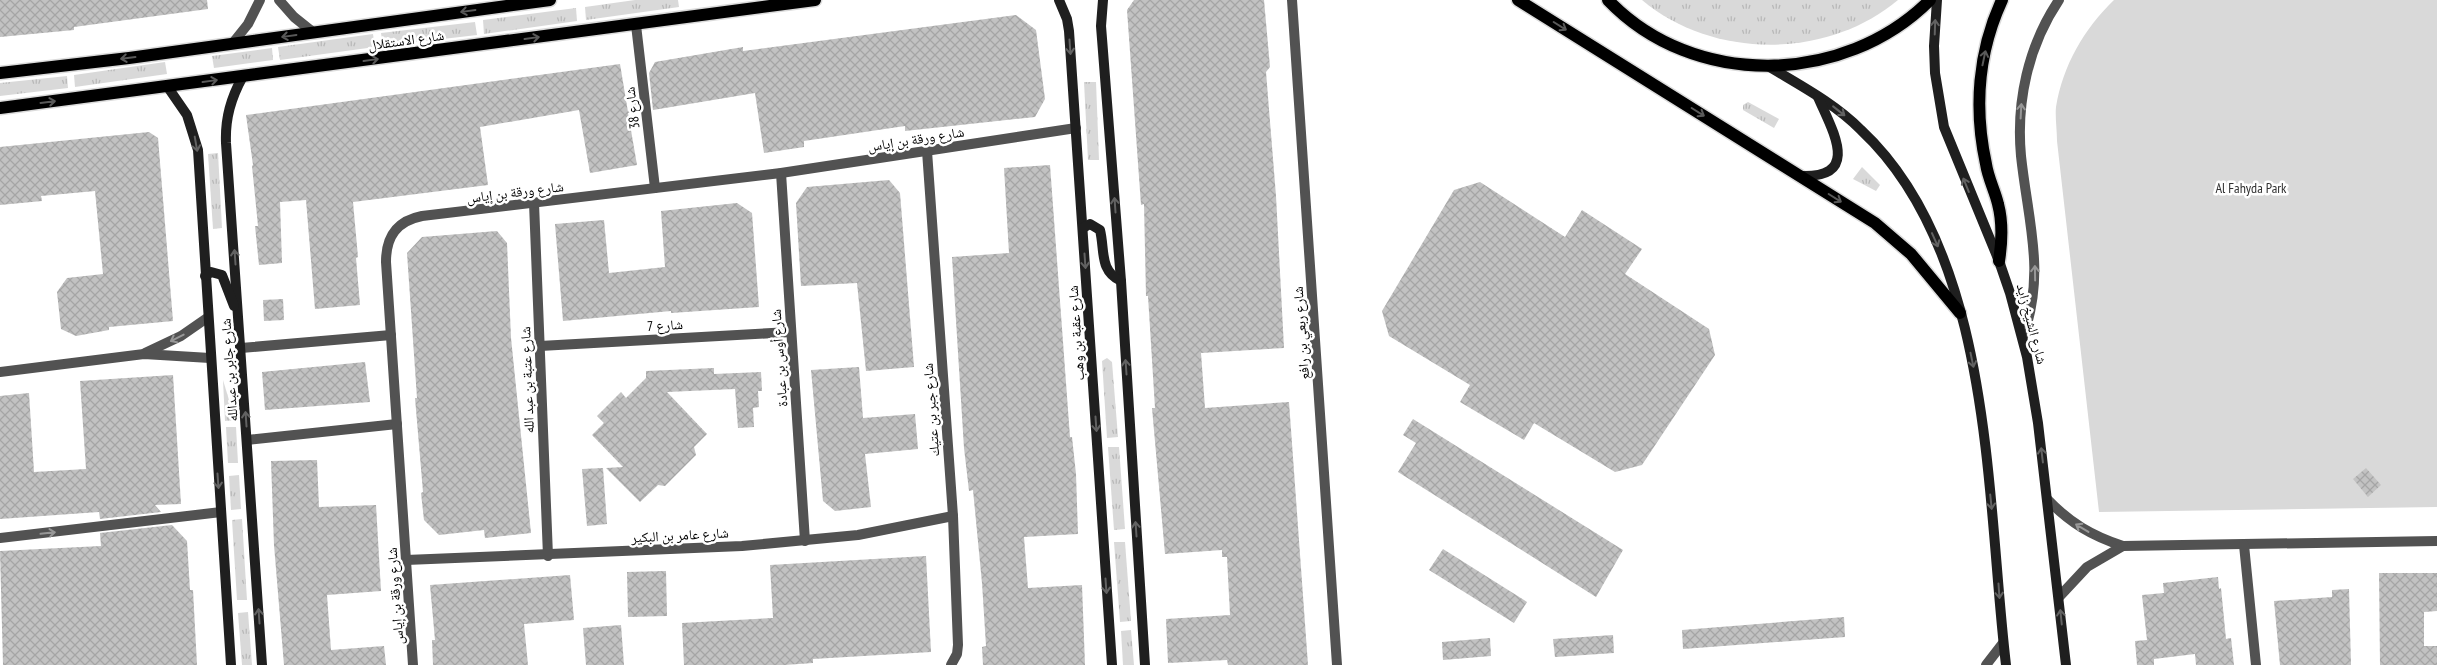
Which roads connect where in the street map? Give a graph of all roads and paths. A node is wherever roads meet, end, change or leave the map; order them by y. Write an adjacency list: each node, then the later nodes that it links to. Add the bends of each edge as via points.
1 (260, 0): 16 (street, via 248,24)
2 (280, 0): 15 (street, via 294,17)
3 (550, 0): 15 (main road, شارع الاستقلال, one-way to 15)
4 (815, 0): 14 (main road, شارع الاستقلال)
5 (1059, 0): 23 (street, شارع عقبة بن وهب, one-way to 23, via 1069,31)
6 (1103, 0): 32 (street, one-way to 6, via 1101,26)
7 (1292, 0): 64 (street, شارع ربعي بن رافع)
8 (1518, 0): 26 (main road, one-way to 26)
9 (1608, 0): 17 (main road, via 1635,24 1685,51 1739,65)
10 (1930, 0): 17 (main road, via 1889,32 1851,51 1810,63)
11 (1937, 0): 30 (street, شارع الشيخ زايد, one-way to 11, via 1944,127 1935,73)
12 (2002, 0): 30 (main road, one-way to 12, via 2001,219 1986,167 1979,116 1982,64)
13 (2059, 0): 38 (street, one-way to 13, via 2033,303 2036,267 2021,156 2022,102 2034,48)
14 (636, 25): 19 (main road, شارع الاستقلال, one-way to 14); 27 (street, شارع 38)
15 (314, 32): 16 (main road, شارع الاستقلال, one-way to 16)
16 (232, 44): 18 (main road, شارع الاستقلال, one-way to 18)
17 (1768, 66): 21 (street)
18 (0, 73)
19 (243, 76): 20 (main road, شارع الاستقلال, one-way to 19); 35 (street, شارع جابر بن عبدالله, one-way to 19, via 226,128 230,103)
20 (167, 86): 22 (main road, شارع الاستقلال, one-way to 20); 31 (street, شارع جابر بن عبدالله, one-way to 31, via 188,115 196,138)
21 (1818, 96): 26 (street, via 1837,141 1839,155 1834,167 1823,175); 33 (street, one-way to 33, via 1875,144 1912,195 1940,252)
22 (0, 108)
23 (1076, 128): 24 (street, شارع ورقة بن إياس); 29 (street, شارع عقبة بن وهب)
24 (927, 151): 25 (street, شارع ورقة بن إياس); 48 (street, شارع جبر بن عتيك)
25 (781, 173): 27 (street, شارع ورقة بن إياس); 36 (street, شارع أوس بن عبادة)
26 (1801, 176): 33 (main road, one-way to 33, via 1894,238)
27 (655, 188): 28 (street, شارع ورقة بن إياس)
28 (534, 203): 37 (street, شارع ورقة بن إياس, via 422,216 398,226 386,248); 39 (street, شارع عتبة بن عبد الله)
29 (1083, 228): 32 (street, via 1090,224 1100,230 1105,267); 62 (street, شارع عقبة بن وهب, one-way to 62)
30 (2000, 261): 38 (street, شارع الشيخ زايد)
31 (205, 276): 34 (street, شارع جابر بن عبدالله); 35 (street, via 215,272 224,278)
32 (1120, 281): 63 (street, one-way to 32)
33 (1960, 313): 57 (street, one-way to 57, via 1978,386 1983,423)
34 (207, 318): 41 (street, one-way to 41, via 181,336); 42 (street, شارع جابر بن عبدالله)
35 (239, 322): 40 (street, شارع جابر بن عبدالله)
36 (791, 332): 39 (street, شارع 7); 50 (street, شارع أوس بن عبادة)
37 (391, 335): 40 (street); 44 (street, شارع ورقة بن إياس)
38 (2023, 337): 46 (street, شارع الشيخ زايد, one-way to 38)
39 (540, 346): 54 (street, شارع عتبة بن عبد الله)
40 (241, 348): 45 (street, شارع جابر بن عبدالله, one-way to 40)
41 (144, 354): 42 (street); 43 (street)
42 (210, 358): 47 (street, شارع جابر بن عبدالله, one-way to 47)
43 (0, 372)
44 (397, 424): 45 (street); 55 (street, شارع ورقة بن إياس)
45 (247, 440): 59 (street, شارع جابر بن عبدالله, one-way to 45)
46 (2047, 499): 53 (street, one-way to 46, via 2082,529); 56 (street, شارع الشيخ زايد)
47 (220, 512): 49 (street, one-way to 47); 58 (street, شارع جابر بن عبدالله)
48 (953, 516): 50 (street, شارع عامر بن البكير, via 879,532); 61 (street, شارع جبر بن عتيك, via 958,645)
49 (0, 538)
50 (804, 541): 54 (street, شارع عامر بن البكير)
51 (2437, 541): 52 (street)
52 (2244, 545): 53 (street); 68 (street)
53 (2124, 546): 56 (street, via 2087,567)
54 (548, 556): 55 (street, شارع عامر بن البكير)
55 (406, 560): 60 (street, شارع ورقة بن إياس)
56 (2059, 597): 67 (street, شارع الشيخ زايد, one-way to 56)
57 (2003, 643): 65 (street); 66 (street)
58 (230, 665)
59 (262, 665)
60 (413, 665)
61 (951, 665)
62 (1112, 665)
63 (1145, 665)
64 (1337, 665)
65 (1986, 665)
66 (2006, 665)
67 (2066, 665)
68 (2256, 665)

